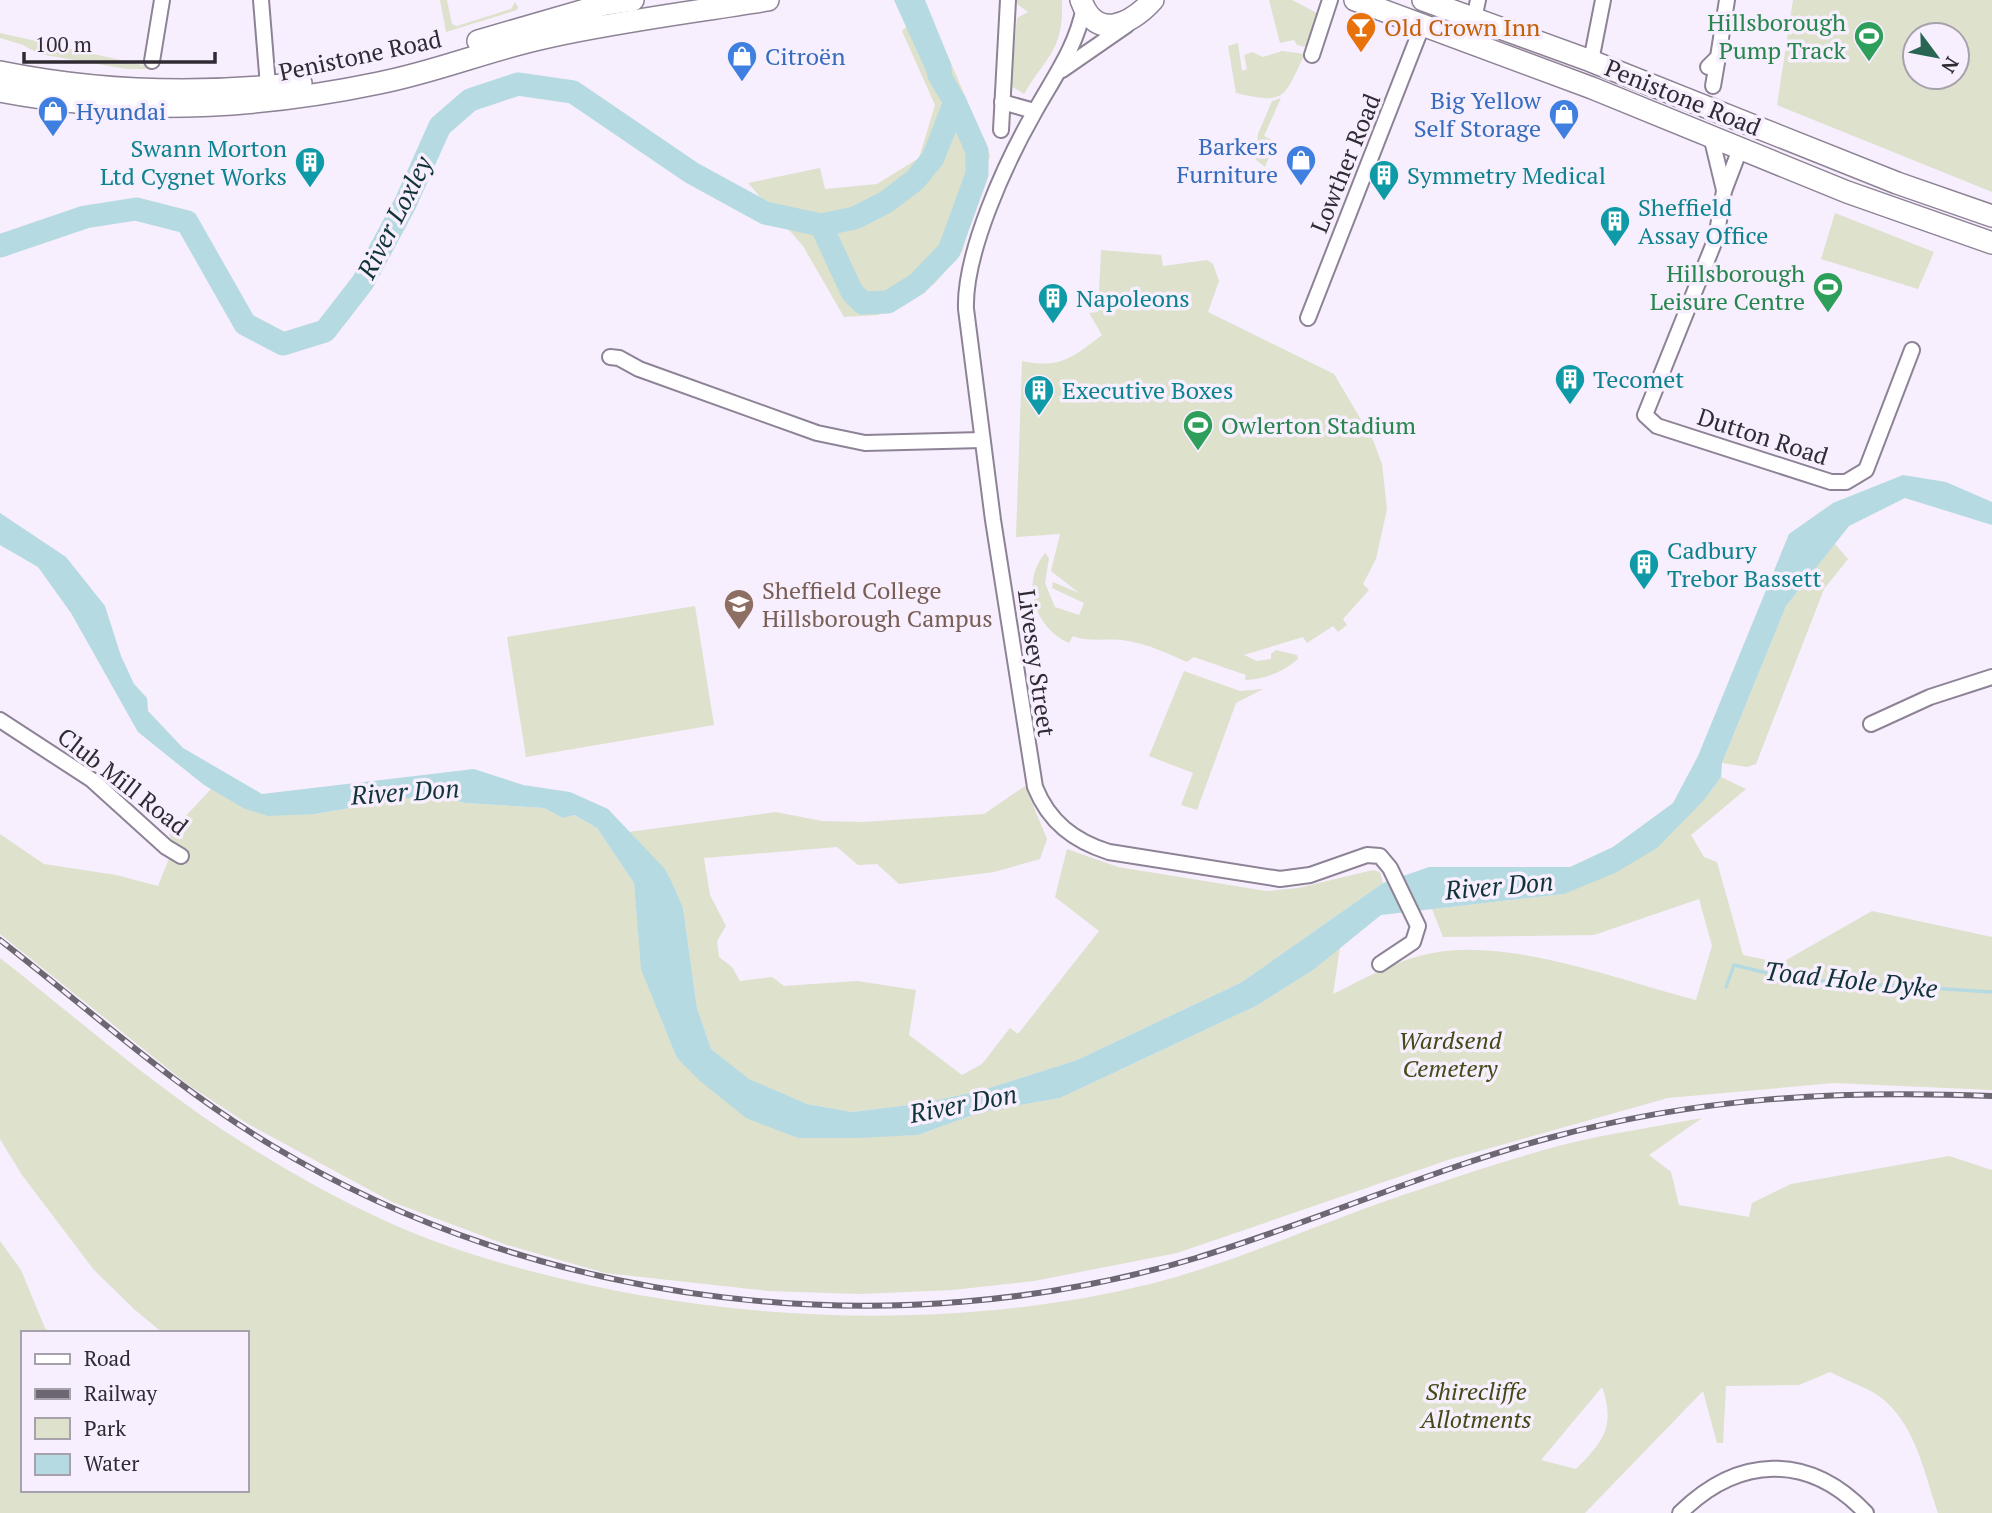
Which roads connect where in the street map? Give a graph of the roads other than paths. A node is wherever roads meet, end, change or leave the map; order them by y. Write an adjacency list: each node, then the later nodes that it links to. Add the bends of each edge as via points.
1 (160, 0): 19 (street)
2 (261, 0): 23 (street)
3 (633, 0): 12 (highway, Penistone Road)
4 (768, 0): 15 (highway, Penistone Road)
5 (1008, 0): 26 (street)
6 (1153, 0): 16 (highway)
7 (1330, 0): 18 (street)
8 (1354, 0): 17 (highway, Penistone Road)
9 (1423, 0): 14 (highway, Penistone Road)
10 (1603, 0): 20 (street)
11 (1727, 0): 24 (street, via 1713,62)
12 (606, 2): 15 (highway, via 615,12); 23 (highway, Penistone Road, via 397,65)
13 (1083, 4): 16 (highway, via 1095,19 1109,25); 21 (street, Livesey Street, via 1079,33)
14 (1476, 10): 20 (highway, Penistone Road)
15 (655, 18): 25 (highway, Penistone Road, via 546,37 379,84 264,102 153,106)
16 (1131, 21): 21 (street, Livesey Street)
17 (1423, 23): 30 (highway, Penistone Road); 35 (street, Lowther Road)
18 (1312, 55)
19 (152, 61)
20 (1591, 61): 28 (highway, Penistone Road)
21 (1062, 70): 27 (street, Livesey Street)
22 (0, 72): 23 (highway, Penistone Road, via 125,89 198,91)
23 (268, 86)
24 (1713, 86)
25 (0, 91)
26 (1002, 102): 27 (street); 29 (street)
27 (1034, 111): 38 (street, Livesey Street, via 994,200 967,279 966,309)
28 (1719, 111): 31 (highway); 33 (highway, Penistone Road)
29 (1001, 130)
30 (1711, 136): 31 (highway, Penistone Road); 32 (street)
31 (1740, 149): 32 (street); 34 (highway, Penistone Road)
32 (1724, 191): 36 (street, Dutton Road, via 1716,238 1645,415 1657,426 1831,482 1846,482 1866,470)
33 (1992, 216)
34 (1992, 243)
35 (1308, 318)
36 (1912, 350)
37 (610, 357): 38 (street, via 817,433 865,443)
38 (982, 440): 43 (street, Livesey Street, via 1031,775 1055,821 1078,840 1109,852 1272,879 1303,877 1367,855 1380,856 1418,926 1413,942)
39 (1992, 677): 41 (street, via 1930,697)
40 (0, 720): 42 (street, Club Mill Road, via 92,780)
41 (1871, 724)
42 (181, 856)
43 (1381, 964)
44 (1680, 1513): 45 (street, via 1699,1495 1753,1469 1807,1474 1833,1485)
45 (1866, 1513)

